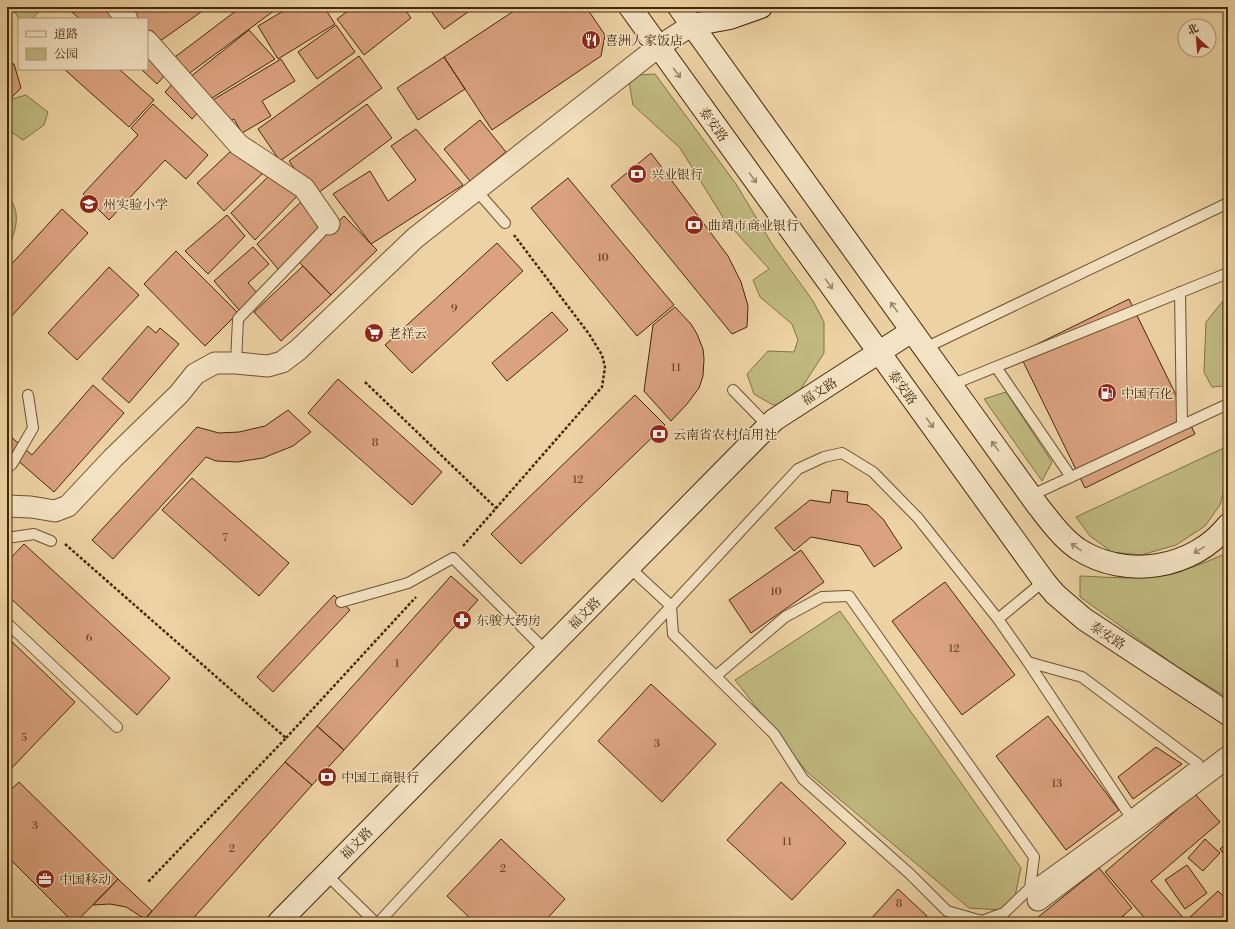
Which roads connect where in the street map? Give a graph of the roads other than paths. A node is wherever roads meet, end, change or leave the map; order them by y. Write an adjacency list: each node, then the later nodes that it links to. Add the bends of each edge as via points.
1 (117, 7): 5 (street)
2 (630, 7): 8 (main road, 泰安路)
3 (679, 7): 6 (main road)
4 (761, 7): 6 (main road, via 730,18)
5 (126, 18)
6 (692, 25): 8 (street); 15 (main road, one-way to 6)
7 (148, 42): 12 (street, via 239,145 304,188)
8 (658, 46): 9 (street); 17 (main road, 泰安路, one-way to 17)
9 (476, 190): 11 (lane); 18 (street, via 415,238 298,350 282,362 268,366)
10 (1228, 203): 16 (lane)
11 (505, 223)
12 (329, 224): 18 (lane, via 238,319)
13 (1228, 273): 14 (lane)
14 (1180, 292): 19 (lane); 24 (lane)
15 (912, 331): 16 (main road); 17 (main road, 福文路)
16 (925, 348): 20 (main road)
17 (879, 353): 25 (main road, 福文路); 34 (main road, 泰安路, one-way to 34)
18 (236, 363): 29 (street, via 214,364 195,374 179,394 68,506 55,511)
19 (996, 367): 20 (lane); 27 (lane)
20 (951, 385): 28 (main road, one-way to 20)
21 (733, 390): 25 (lane)
22 (28, 396): 26 (lane, via 33,428 12,464)
23 (1228, 404): 24 (lane)
24 (1182, 425): 27 (lane)
25 (768, 426): 33 (main road, 福文路)
26 (7, 468)
27 (1071, 477): 28 (lane)
28 (1030, 496): 30 (main road, one-way to 28, via 1215,539 1186,557 1151,566 1119,565 1100,560 1068,541)
29 (7, 506)
30 (1228, 524)
31 (7, 538): 32 (lane, via 34,534)
32 (51, 541)
33 (630, 566): 36 (lane); 39 (main road, 福文路)
34 (1044, 581): 37 (lane); 42 (main road, 泰安路, via 1084,619)
35 (341, 602): 39 (lane, via 408,583 453,558)
36 (671, 606): 37 (lane, via 798,469 824,457 842,453 873,472 918,518); 41 (lane, via 673,634); 50 (lane)
37 (998, 619): 40 (lane)
38 (7, 623): 43 (lane)
39 (546, 651): 46 (main road, 福文路)
40 (1028, 662): 45 (lane); 45 (lane, via 1082,677 1198,764)
41 (716, 676): 47 (lane, via 774,734 803,779 948,911 982,921 1004,913); 47 (lane, via 785,617 822,597 849,596 1034,857)
42 (1228, 714)
43 (118, 727)
44 (1228, 757): 47 (street)
45 (1130, 816): 47 (lane)
46 (326, 874): 48 (main road, 福文路); 49 (lane)
47 (1034, 894)
48 (279, 922)
49 (375, 922)
50 (379, 922)

